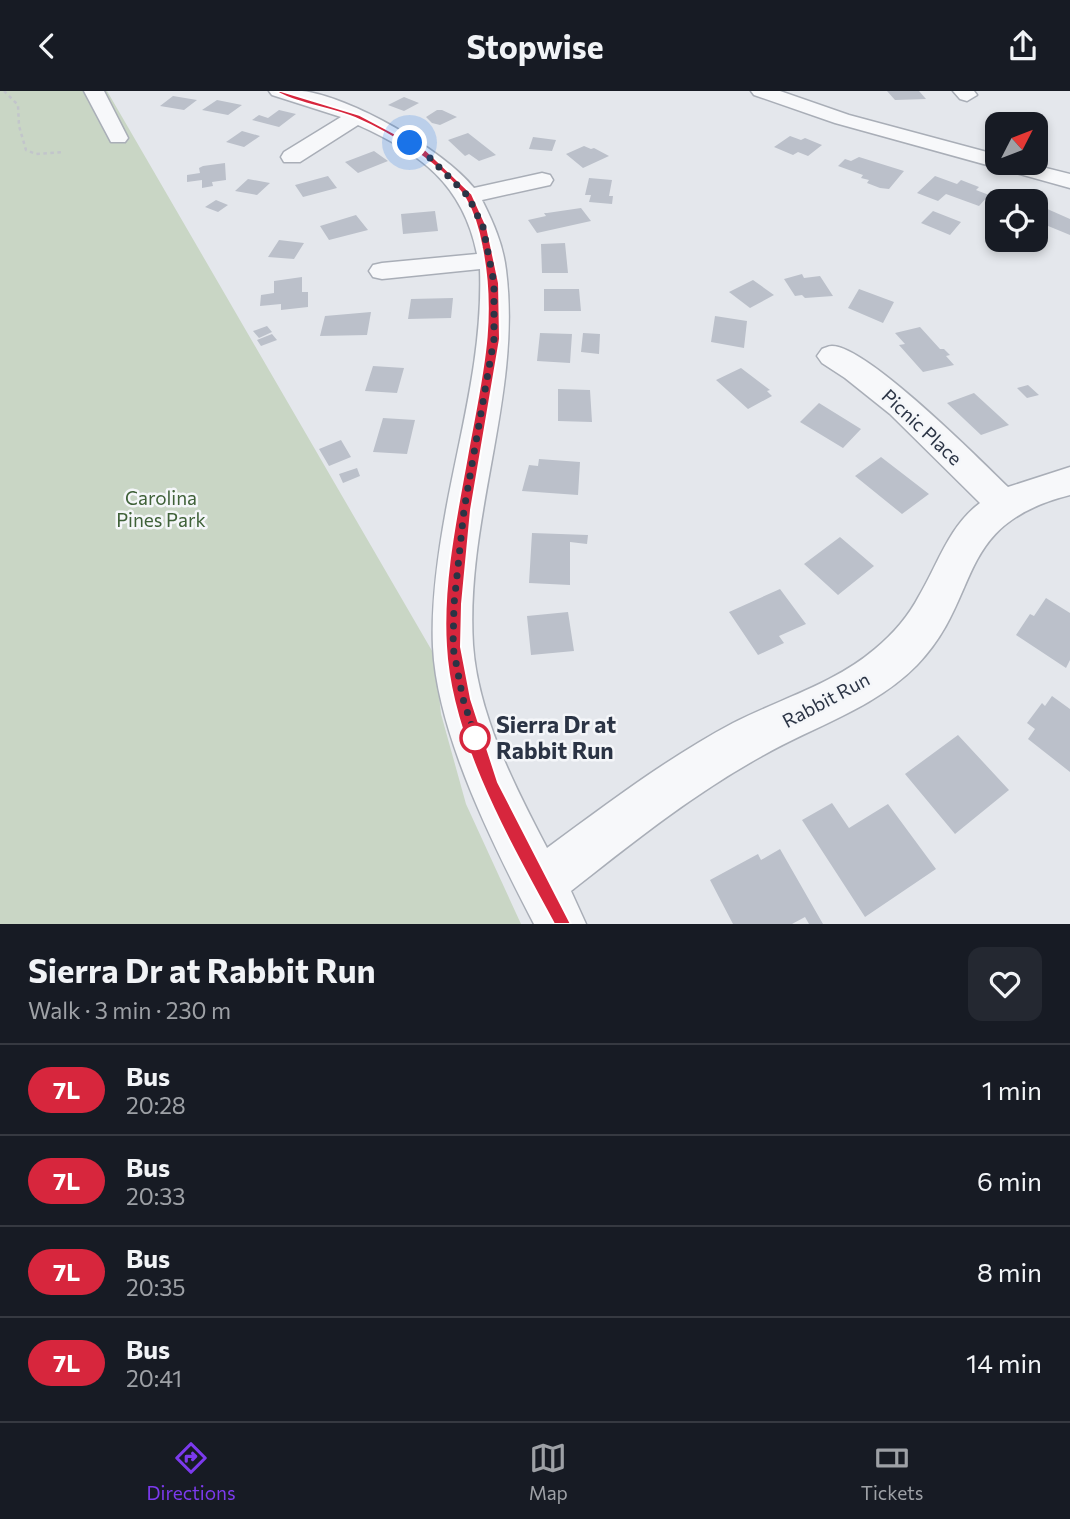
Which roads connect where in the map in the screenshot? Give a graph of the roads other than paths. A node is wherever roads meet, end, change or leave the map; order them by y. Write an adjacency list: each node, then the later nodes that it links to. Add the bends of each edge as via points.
1 (94, 91): 7 (street)
2 (279, 91): 4 (street)
3 (761, 91): 6 (street)
4 (357, 117): 8 (street); 13 (street, via 423,151)
5 (945, 126): 6 (street)
6 (901, 136): 9 (street)
7 (118, 138)
8 (292, 157)
9 (985, 158)
10 (1048, 175): 12 (street)
11 (542, 180): 13 (street)
12 (1070, 181)
13 (468, 196): 14 (street, via 483,227)
14 (491, 260): 15 (street); 19 (street, via 494,339 464,510 453,647 463,699 491,785)
15 (382, 271)
16 (832, 356): 18 (street, Picnic Place, via 883,389)
17 (1070, 481): 18 (street, Rabbit Run, via 1038,488)
18 (1005, 506): 19 (street, Rabbit Run, via 968,539 930,618 878,672 842,696 748,739 653,797)
19 (539, 885): 20 (street)
20 (561, 924)

